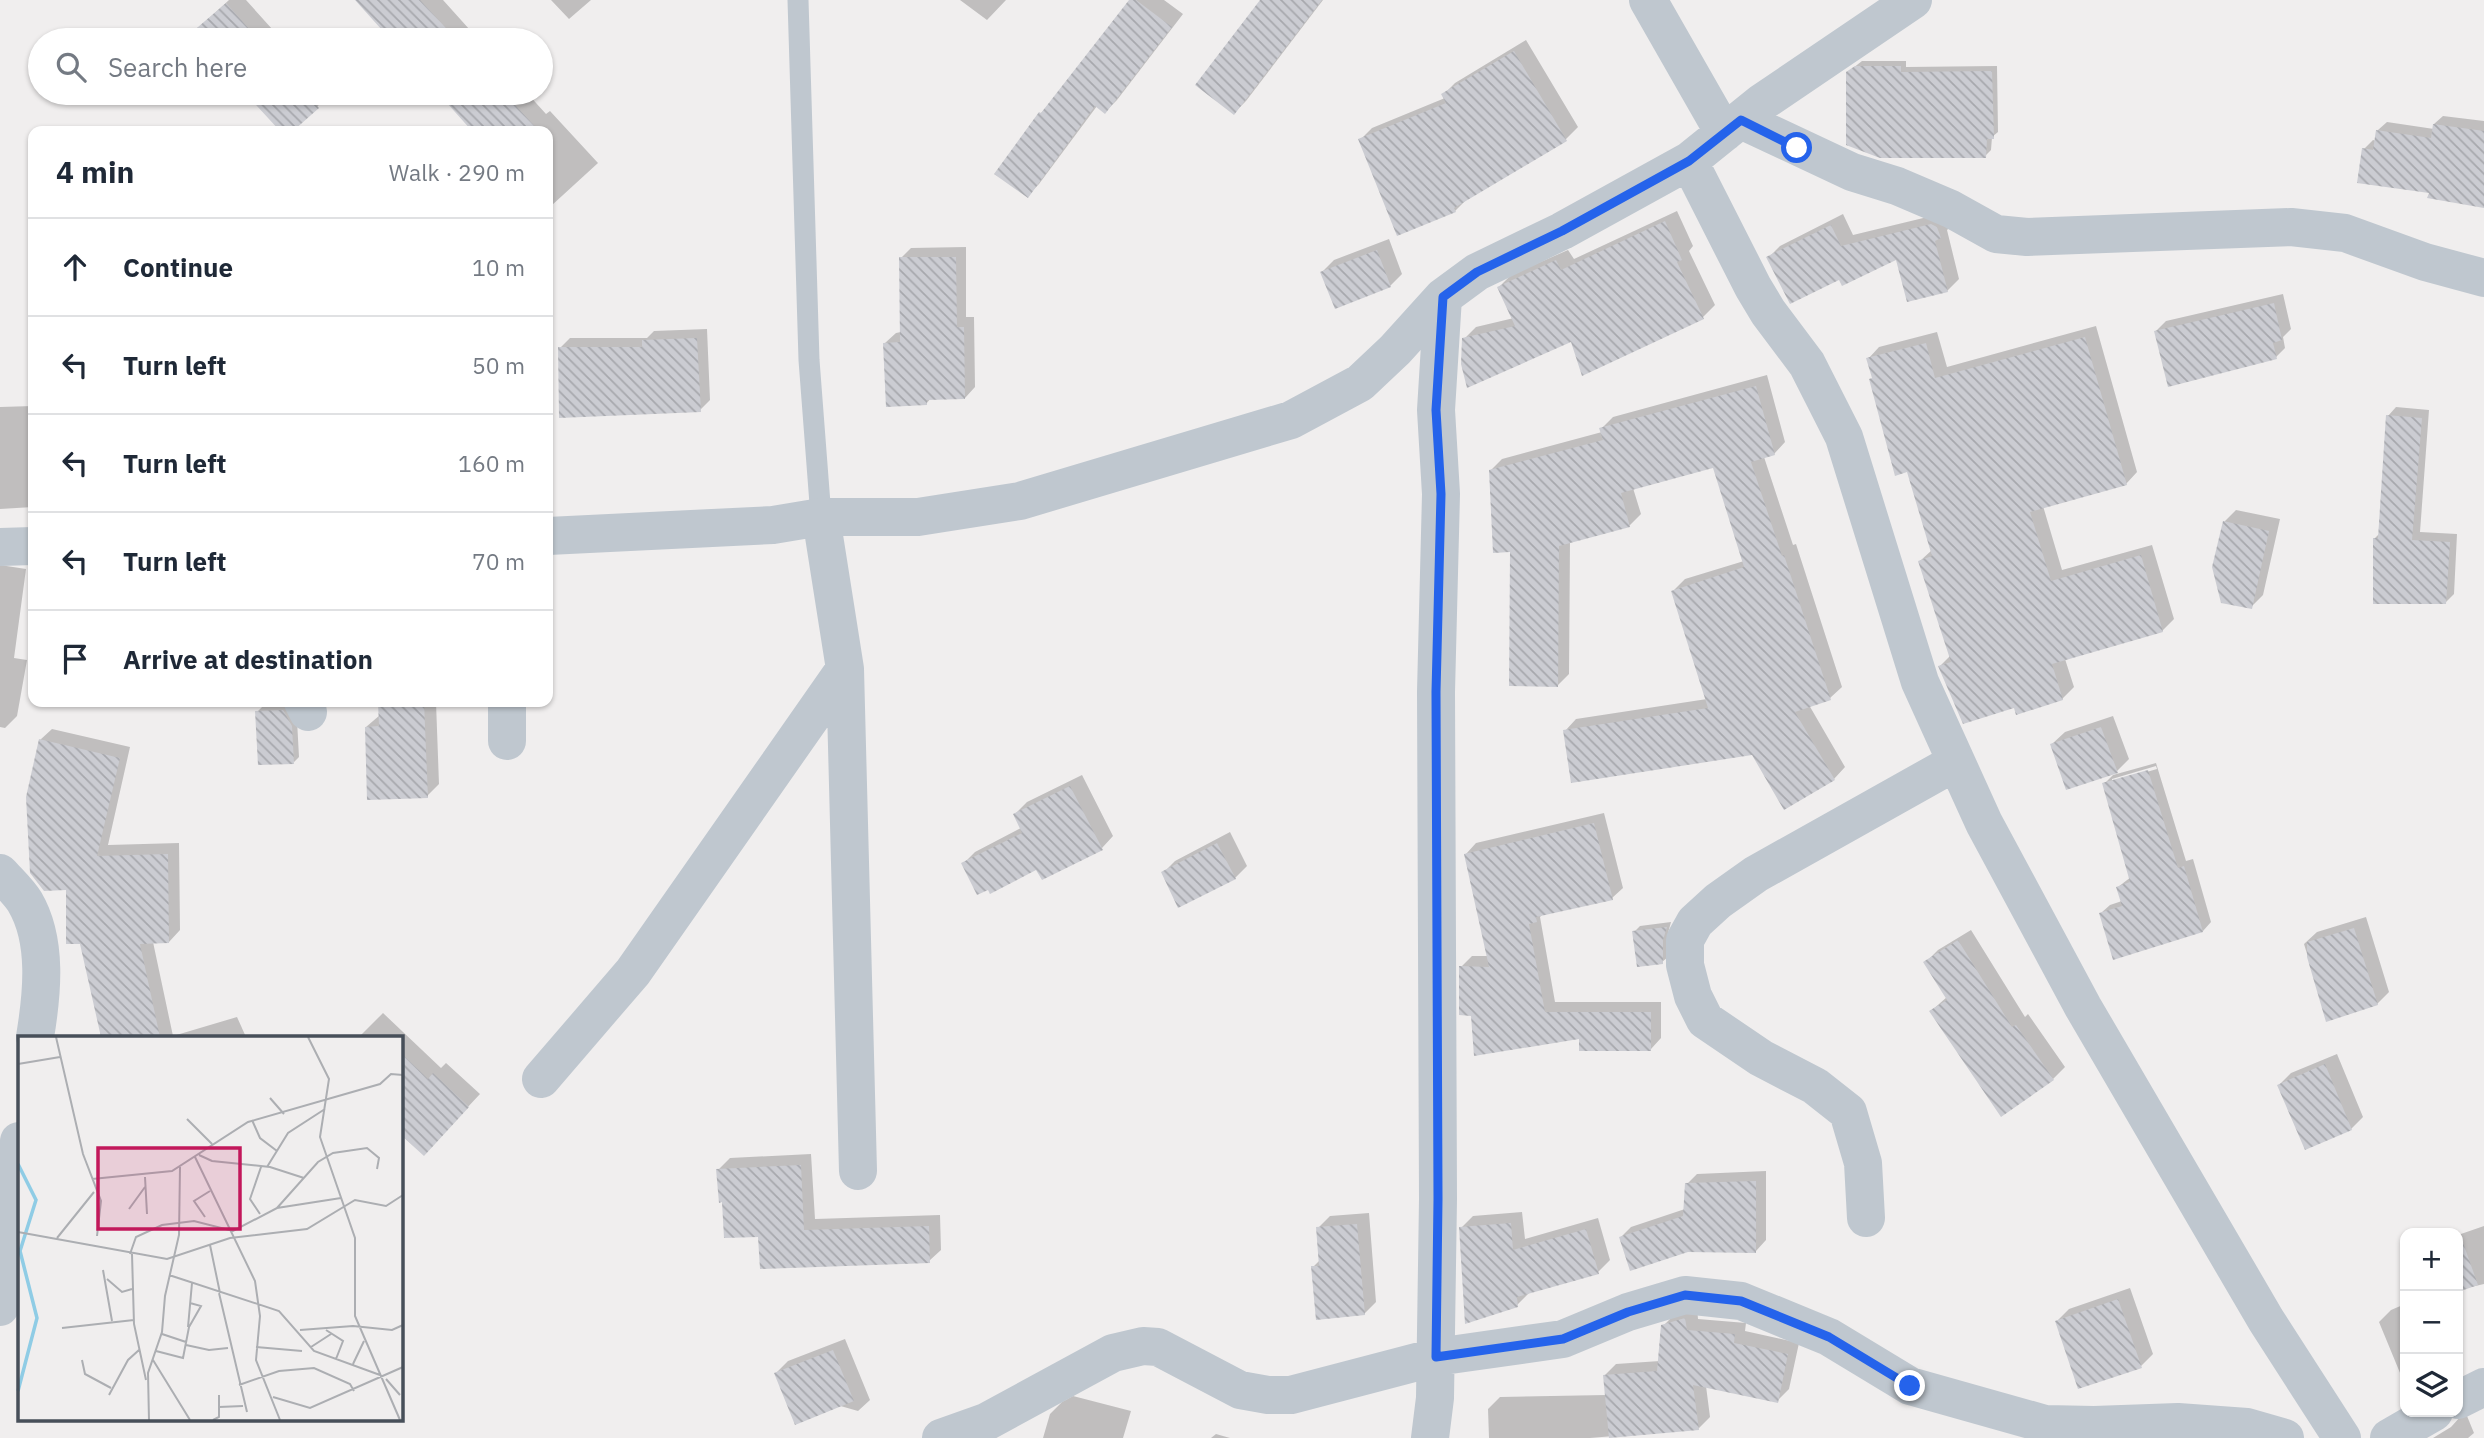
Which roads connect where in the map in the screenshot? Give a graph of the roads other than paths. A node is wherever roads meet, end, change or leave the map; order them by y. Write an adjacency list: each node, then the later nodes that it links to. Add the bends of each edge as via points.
1 (798, 0): 8 (lane, via 809,360)
2 (1648, 0): 4 (street)
3 (1913, 0): 4 (street)
4 (1732, 127): 5 (street); 6 (street, via 1897,186 1996,234 2027,237 2291,227 2345,233)
5 (1689, 161): 7 (street, via 1477,272); 15 (street, via 1753,287 1807,364 1844,437 1920,682)
6 (2484, 278)
7 (1443, 297): 8 (street, via 1360,383 1291,420 1020,501 918,517); 23 (street, via 1436,410 1441,494 1436,692)
8 (821, 517): 9 (street, via 772,525); 12 (street)
9 (553, 536)
10 (0, 547): 11 (street)
11 (28, 547)
12 (845, 669): 18 (street, via 633,972); 20 (street)
13 (507, 707): 14 (street)
14 (507, 741)
15 (1956, 762): 21 (street, via 1756,874 1695,922 1685,940 1685,965 1705,1020 1761,1058 1815,1086 1848,1112 1863,1163); 30 (street, via 2083,1007 2266,1320)
16 (0, 873): 17 (street, via 25,902 38,938 41,997)
17 (35, 1036)
18 (541, 1079)
19 (18, 1150): 22 (street)
20 (858, 1171)
21 (1866, 1218)
22 (0, 1307)
23 (1436, 1357): 27 (street, via 1291,1395 1268,1395 1240,1390 1158,1347 1143,1346 1113,1353 986,1422); 28 (street); 29 (street, via 1563,1339 1685,1295 1741,1301 1829,1337 1910,1386 2045,1424 2178,1422 2247,1427)
24 (2484, 1387): 25 (street)
25 (2463, 1398)
26 (2425, 1417): 31 (street)
27 (941, 1438)
28 (1430, 1438)
29 (2285, 1438)
30 (2342, 1438)
31 (2389, 1438)

